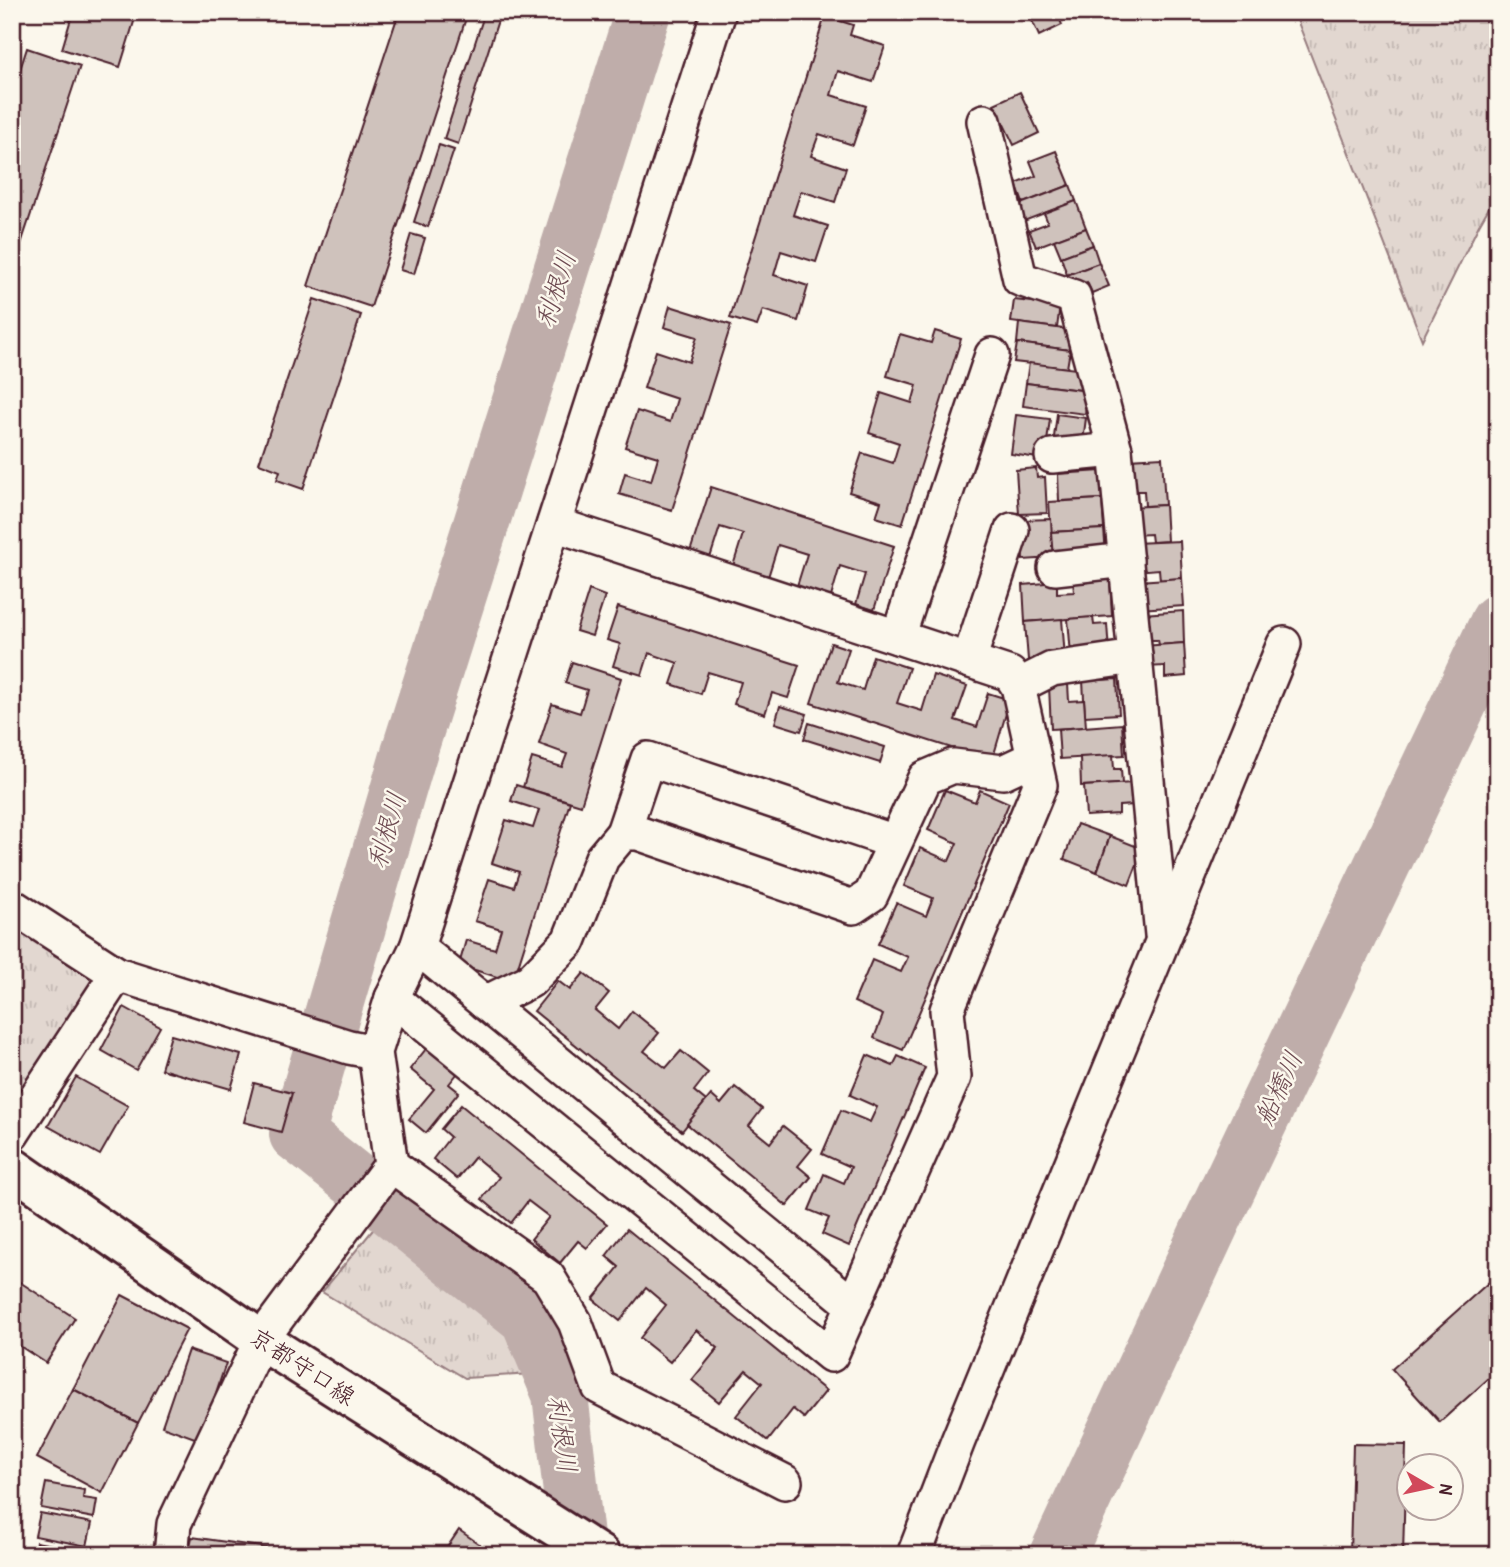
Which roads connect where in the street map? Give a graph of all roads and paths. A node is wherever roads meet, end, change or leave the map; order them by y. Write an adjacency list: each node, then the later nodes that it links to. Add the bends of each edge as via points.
1 (719, 12): 6 (street)
2 (984, 121): 4 (street, via 1020,279 1074,297)
3 (992, 355): 10 (street)
4 (1115, 450): 5 (street); 8 (street)
5 (1052, 456)
6 (554, 524): 10 (street); 20 (street)
7 (1012, 530): 13 (street)
8 (1126, 559): 9 (street); 12 (street)
9 (1055, 569)
10 (898, 637): 13 (street)
11 (1284, 644): 19 (street)
12 (1135, 657): 14 (street, via 1052,669); 19 (street)
13 (969, 660): 14 (street, via 1010,674)
14 (1018, 686): 15 (street)
15 (1033, 758): 17 (street, via 1003,772 953,766 925,778); 28 (street, via 1041,785 947,1010 954,1076)
16 (623, 834): 17 (street, via 638,833 853,907 871,895); 17 (street, via 648,759); 23 (street, via 602,858 569,941 530,981)
17 (895, 842)
18 (12, 906): 21 (street)
19 (1163, 941): 33 (street)
20 (417, 947): 22 (street); 23 (street)
21 (117, 974): 24 (street); 25 (street)
22 (392, 998): 24 (street); 28 (street, via 831,1355)
23 (485, 1003): 28 (street)
24 (362, 1050): 27 (street)
25 (12, 1134)
26 (12, 1167): 29 (main road, 京都守口線)
27 (387, 1171): 29 (street); 30 (street, via 548,1277 575,1322 599,1387)
28 (853, 1305)
29 (261, 1340): 31 (street, via 174,1524); 32 (main road, 京都守口線)
30 (785, 1482)
31 (171, 1555)
32 (600, 1555)
33 (914, 1555)

